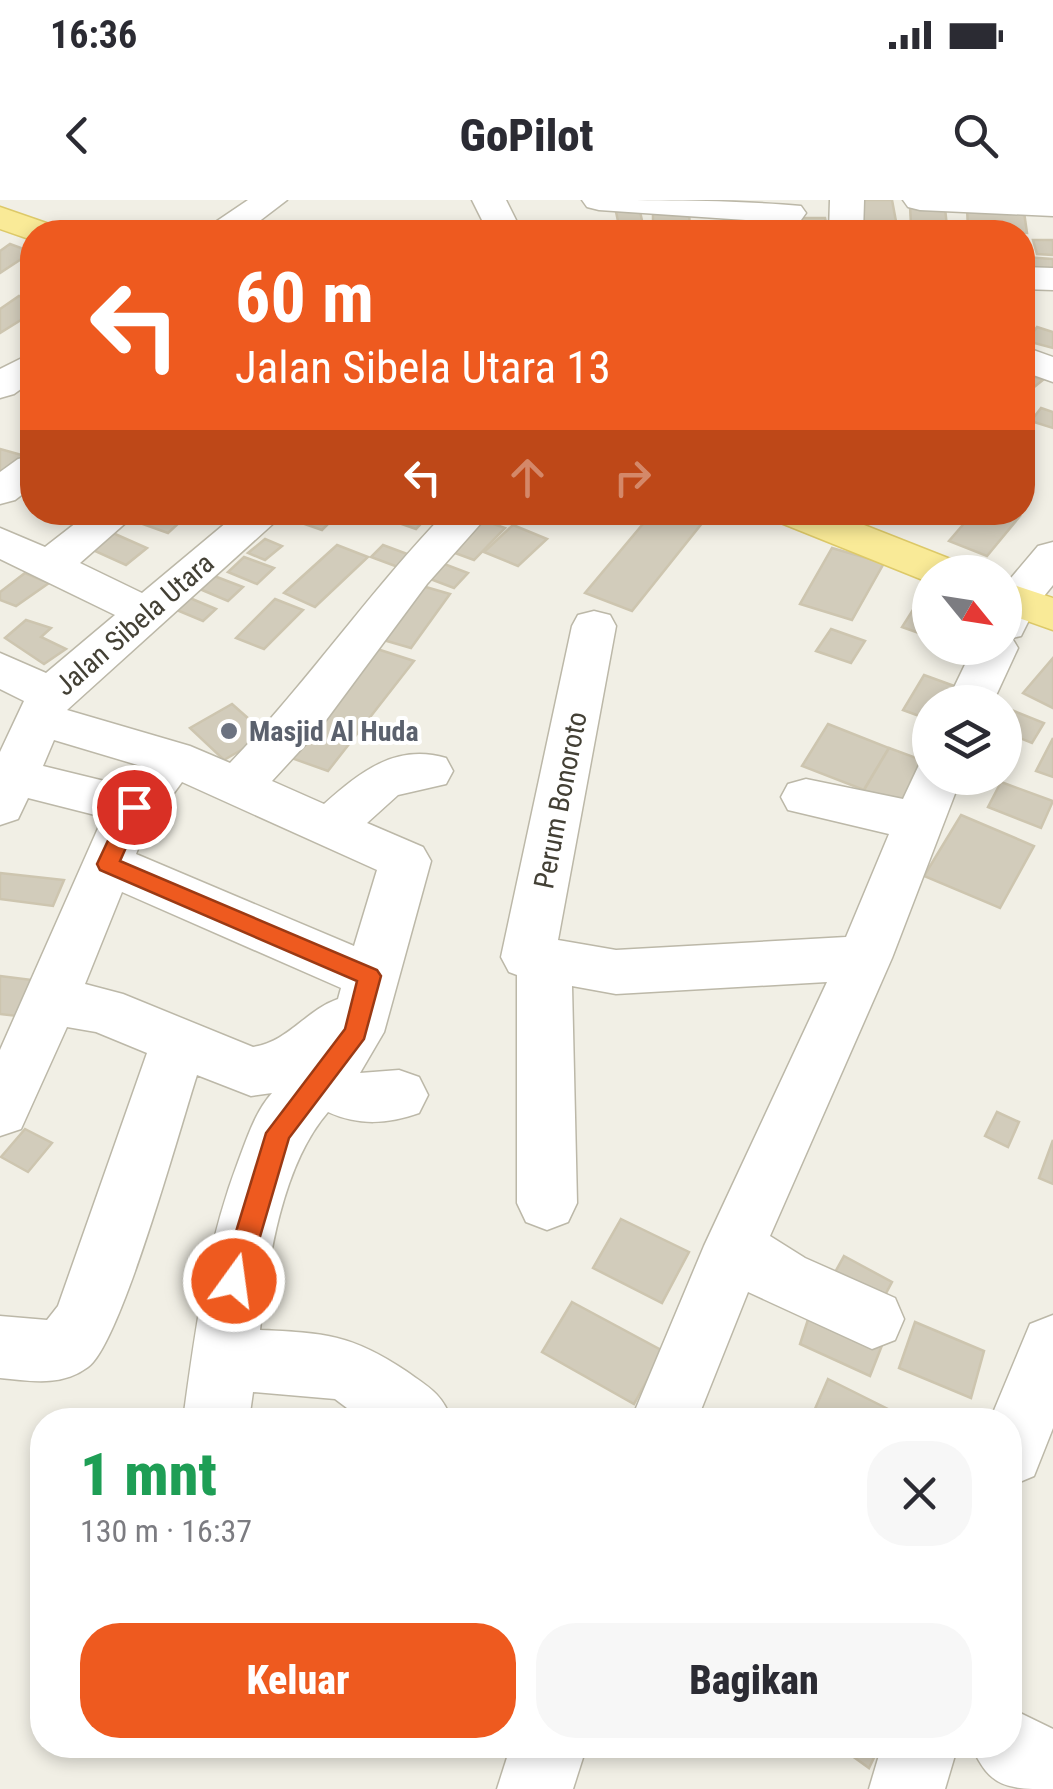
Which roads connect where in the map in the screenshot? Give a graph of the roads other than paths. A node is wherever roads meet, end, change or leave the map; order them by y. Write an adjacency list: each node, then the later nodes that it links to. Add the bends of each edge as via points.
1 (270, 200): 7 (street)
2 (600, 200): 8 (street)
3 (920, 200): 5 (street)
4 (1053, 206): 5 (street)
5 (964, 212)
6 (789, 215): 9 (street)
7 (241, 220)
8 (725, 220)
9 (753, 220)
10 (101, 525): 17 (street)
11 (250, 525): 19 (street, Jalan Sibela Utara)
12 (458, 525): 25 (street, via 301,719)
13 (823, 525): 16 (main road)
14 (0, 542): 17 (street)
15 (1053, 556): 18 (street)
16 (912, 560)
17 (50, 565): 19 (street)
18 (1022, 606)
19 (147, 613): 22 (street, Jalan Sibela Utara)
20 (594, 626): 33 (street, Perum Bonoroto, via 528,957)
21 (0, 668): 22 (street)
22 (43, 706): 23 (street); 26 (street, Jalan Sibela Utara)
23 (173, 758): 25 (street); 29 (street)
24 (428, 771): 30 (street, via 383,780)
25 (236, 788): 30 (street)
26 (6, 791): 29 (street)
27 (806, 797): 28 (street)
28 (926, 799): 32 (street)
29 (134, 807): 31 (street)
30 (330, 828): 34 (street, via 405,861)
31 (108, 864): 34 (street); 35 (street)
32 (865, 958): 33 (street, via 616,972); 41 (street)
33 (544, 960): 40 (street, Perum Bonoroto)
34 (369, 982): 36 (street, via 335,1026 281,1066 250,1072); 37 (street, via 356,1032)
35 (51, 1001): 36 (street, via 102,1010); 39 (street)
36 (179, 1042): 44 (street, via 76,1338 56,1351)
37 (319, 1081): 38 (street, via 357,1098); 45 (street, via 288,1116 272,1151 241,1248)
38 (399, 1094)
39 (0, 1112)
40 (547, 1204)
41 (735, 1246): 42 (street, via 758,1267); 47 (street)
42 (872, 1318)
43 (1053, 1346): 48 (street)
44 (0, 1347)
45 (219, 1390): 46 (street, via 330,1367)
46 (399, 1408)
47 (669, 1408)
48 (1022, 1422)
49 (1022, 1753): 52 (street)
50 (545, 1758): 53 (street)
51 (916, 1758): 54 (street)
52 (1053, 1773)
53 (535, 1789)
54 (907, 1789)

